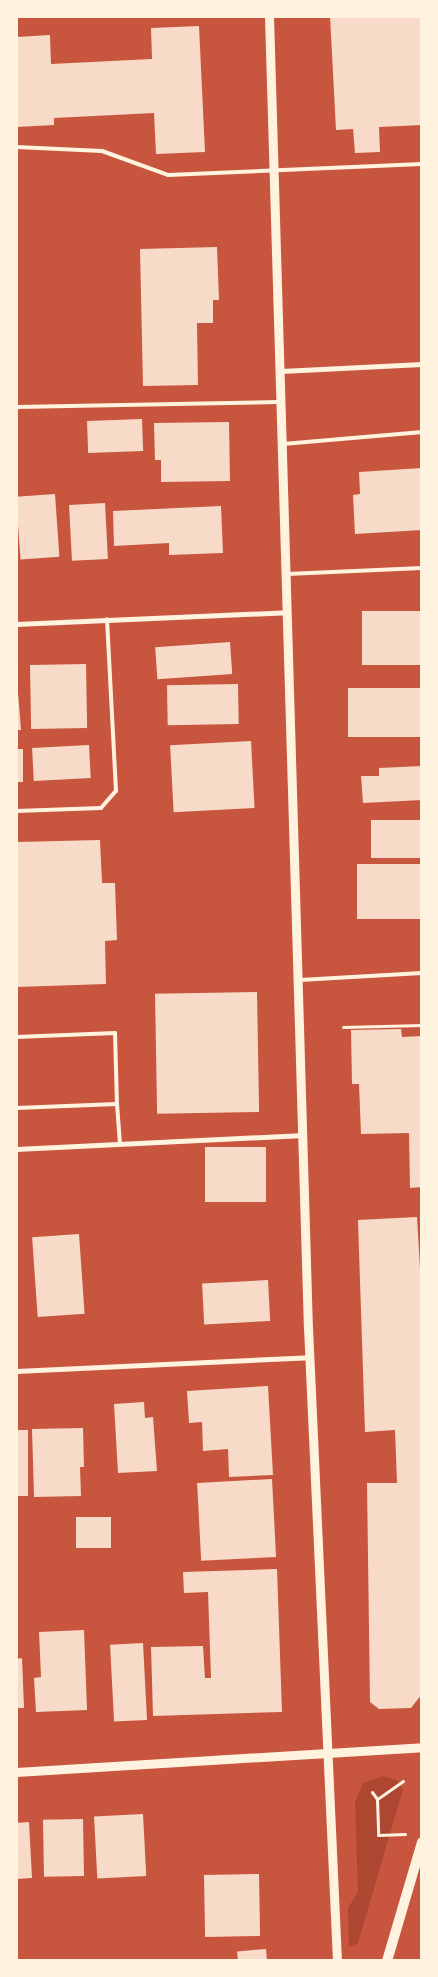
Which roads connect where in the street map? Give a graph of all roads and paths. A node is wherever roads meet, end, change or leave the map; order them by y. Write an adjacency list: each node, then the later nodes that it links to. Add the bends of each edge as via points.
1 (269, 16): 4 (street)
2 (16, 147): 4 (lane, via 102,150 168,175)
3 (422, 164): 4 (lane)
4 (274, 171): 6 (street)
5 (422, 364): 6 (street)
6 (281, 371): 7 (street)
7 (282, 402): 8 (lane); 10 (street)
8 (16, 407)
9 (422, 432): 10 (lane)
10 (283, 444): 12 (street)
11 (422, 568): 12 (lane)
12 (286, 574): 13 (street)
13 (288, 612): 14 (street); 18 (street)
14 (107, 620): 15 (street); 16 (lane, via 116,791 101,808)
15 (16, 624)
16 (16, 811)
17 (422, 974): 18 (lane)
18 (300, 980): 24 (street)
19 (422, 1025): 20 (path)
20 (343, 1027)
21 (16, 1037): 22 (lane, via 115,1034)
22 (117, 1104): 23 (lane); 25 (lane)
23 (16, 1108)
24 (304, 1135): 25 (street); 27 (street)
25 (120, 1144): 26 (street)
26 (16, 1149)
27 (310, 1357): 28 (street); 30 (street)
28 (16, 1371)
29 (422, 1747): 30 (street)
30 (329, 1753): 31 (street); 37 (street)
31 (16, 1772)
32 (404, 1781): 34 (path)
33 (372, 1792): 34 (path)
34 (377, 1799): 35 (path, via 378,1835)
35 (413, 1833)
36 (422, 1842): 38 (main road)
37 (337, 1961)
38 (387, 1961)

